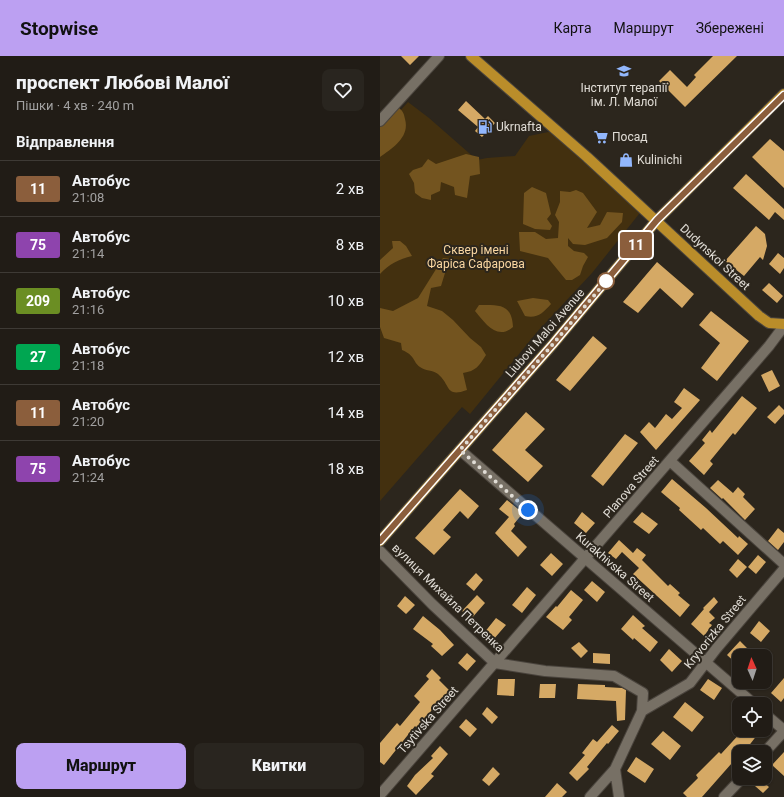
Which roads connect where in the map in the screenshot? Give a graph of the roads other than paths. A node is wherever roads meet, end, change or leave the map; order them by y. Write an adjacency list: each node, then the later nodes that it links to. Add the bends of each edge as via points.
1 (439, 56): 4 (street)
2 (470, 56): 5 (main road, Dudynskoi Street, via 558,130)
3 (784, 94): 5 (main road, Liubovi Maloi Avenue)
4 (380, 121)
5 (657, 220): 6 (main road, Dudynskoi Street, via 759,316 769,323); 7 (main road, Liubovi Maloi Avenue)
6 (784, 325): 8 (street, Planova Street)
7 (460, 450): 9 (main road, Liubovi Maloi Avenue); 11 (street, Kurakhivska Street)
8 (670, 462): 11 (street, Planova Street); 12 (street)
9 (380, 541)
10 (380, 551): 14 (street, вулиця Михайла Петренка)
11 (585, 559): 14 (street, Planova Street); 15 (street, Kurakhivska Street)
12 (784, 564)
13 (784, 569): 15 (street, Kryvorizka Street)
14 (495, 663): 17 (street, вулиця Михайла Петренка, via 545,671 614,676 643,693); 23 (street, Tsytivska Street)
15 (705, 663): 16 (street, Kurakhivska Street); 17 (street, Kryvorizka Street, via 690,683)
16 (746, 697)
17 (642, 711): 21 (street)
18 (772, 720): 19 (street)
19 (784, 731): 20 (street)
20 (771, 745)
21 (615, 769): 24 (street); 25 (street)
22 (735, 785): 26 (street)
23 (380, 795)
24 (590, 797)
25 (619, 797)
26 (724, 797)

